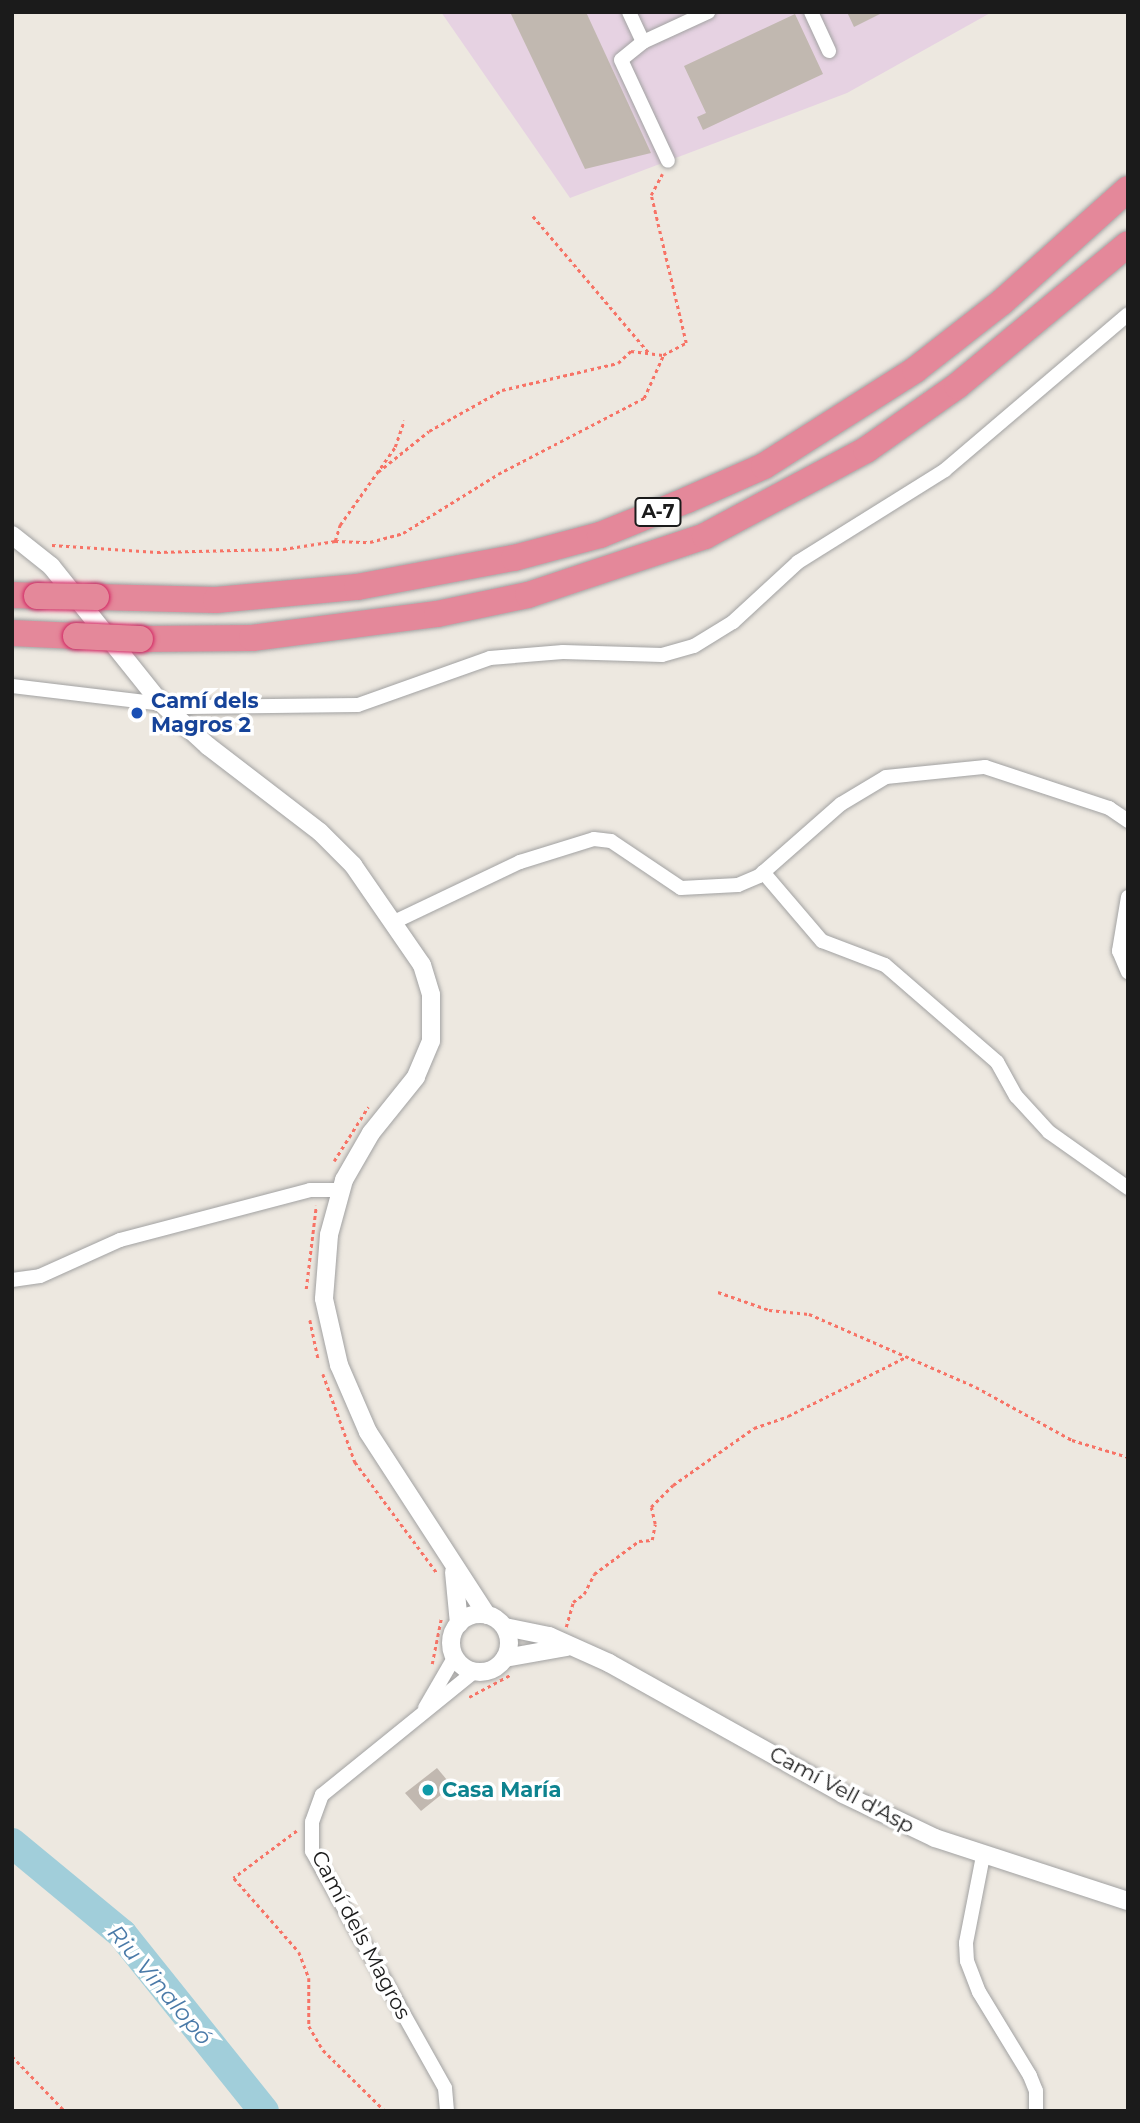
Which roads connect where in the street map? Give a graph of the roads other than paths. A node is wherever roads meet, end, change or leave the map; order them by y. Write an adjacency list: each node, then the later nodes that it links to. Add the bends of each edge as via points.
1 (629, 12): 4 (street)
2 (708, 12): 4 (street)
3 (811, 12): 5 (street)
4 (643, 42): 6 (street, via 621,60)
5 (829, 51)
6 (668, 161)
7 (1128, 189): 11 (highway, A-7, bridge, via 1002,302 915,370 764,466 600,535 514,558 357,587 216,600)
8 (1128, 244): 12 (highway, A-7, bridge, via 957,386 866,450 705,536 564,584 437,614 252,638)
9 (1128, 314): 14 (street, via 946,470 798,562 733,622 694,646 662,655 563,652 490,658 358,705 187,707)
10 (20, 539): 14 (street, via 51,566)
11 (25, 596)
12 (12, 633)
13 (12, 686): 14 (street, via 112,700)
14 (159, 701): 18 (street, via 208,746 320,832 353,865)
15 (1128, 821): 16 (street, via 1109,808 985,767 886,777 841,804)
16 (763, 872): 18 (street, via 738,885 681,888 611,841 594,839 520,862); 20 (street, via 822,942 885,965 997,1062 1016,1096 1049,1132)
17 (1128, 897): 19 (street, via 1119,951)
18 (394, 922): 21 (street, via 425,975 431,995 431,1041 416,1077 371,1133)
19 (1128, 972)
20 (1128, 1188)
21 (341, 1190): 22 (street, via 322,1190 120,1240 40,1276); 23 (street, via 329,1234 324,1299 339,1365 386,1462)
22 (12, 1280)
23 (452, 1562): 24 (street); 25 (street)
24 (486, 1615): 25 (street); 26 (street)
25 (451, 1619): 28 (street)
26 (505, 1627): 27 (street, Camí Vell d'Asp); 29 (street)
27 (565, 1645): 29 (street); 32 (street, Camí Vell d'Asp, via 609,1662 891,1819)
28 (454, 1658): 30 (street); 31 (street, Camí dels Magros)
29 (512, 1663): 30 (street)
30 (474, 1672): 31 (street, Camí dels Magros)
31 (443, 1689): 34 (street, Camí dels Magros, via 420,1716 322,1795 312,1822 312,1851 445,2088)
32 (983, 1856): 33 (street, Camí Vell d'Asp); 35 (street, via 966,1943 967,1961 979,1992 1030,2076)
33 (1128, 1901)
34 (447, 2111)
35 (1036, 2111)

